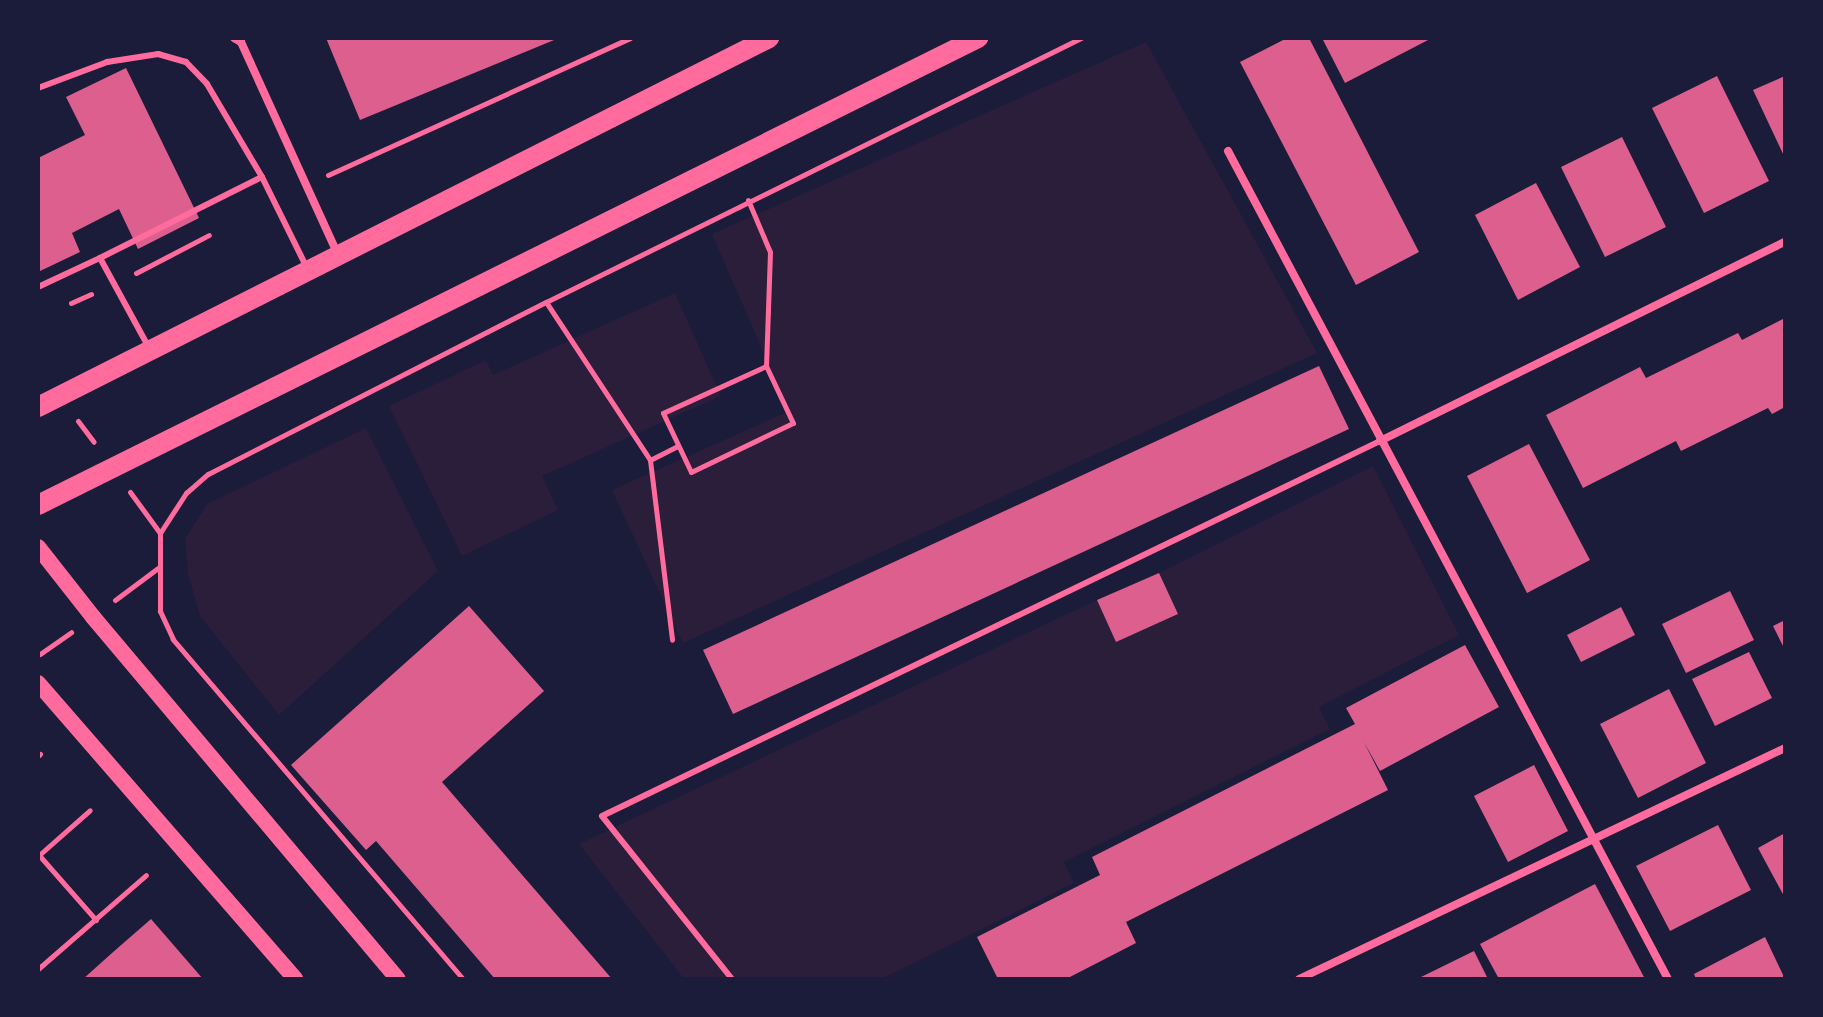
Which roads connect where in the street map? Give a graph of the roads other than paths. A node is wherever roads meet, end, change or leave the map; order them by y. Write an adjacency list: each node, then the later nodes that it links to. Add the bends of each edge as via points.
1 (234, 38): 8 (street, via 241,42)
2 (769, 38): 8 (main road)
3 (978, 38): 15 (main road)
4 (38, 88): 6 (lane, via 107,62 158,54 186,62 207,84)
5 (1228, 151): 14 (street)
6 (262, 177): 9 (lane); 10 (lane)
7 (1785, 242): 14 (street)
8 (338, 254): 10 (main road)
9 (100, 258): 11 (lane); 12 (lane)
10 (308, 271): 12 (main road)
11 (38, 287)
12 (150, 350): 13 (main road)
13 (38, 407)
14 (1380, 441): 19 (street); 22 (lane, via 602,816)
15 (38, 505)
16 (38, 547): 21 (main road)
17 (38, 683): 20 (main road)
18 (1785, 748): 19 (street)
19 (1594, 841): 23 (street); 24 (street)
20 (295, 979)
21 (398, 979)
22 (732, 979)
23 (1299, 979)
24 (1668, 979)

